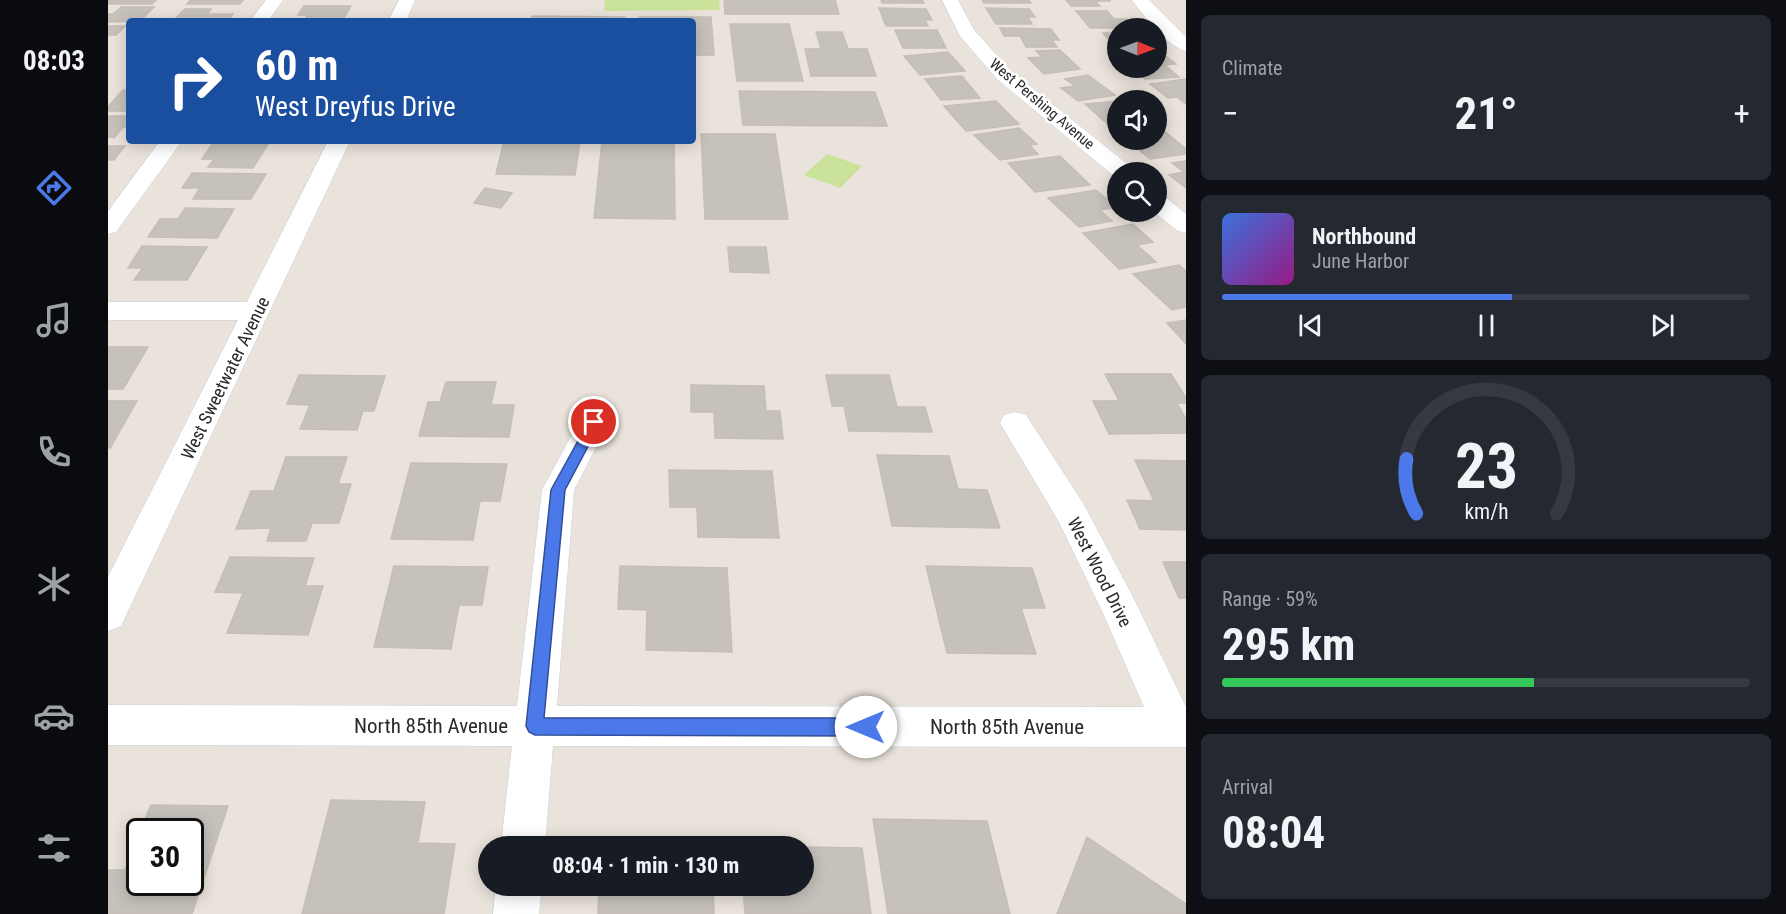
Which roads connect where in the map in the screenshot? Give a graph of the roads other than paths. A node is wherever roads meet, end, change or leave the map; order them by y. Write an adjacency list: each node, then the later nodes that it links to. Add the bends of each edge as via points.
1 (275, 0): 5 (street)
2 (407, 0): 6 (street)
3 (950, 0): 10 (street, West Pershing Avenue, via 966,32 1004,75)
4 (1140, 0): 7 (street)
5 (262, 18)
6 (398, 18)
7 (1186, 46)
8 (169, 144): 13 (street)
9 (338, 144): 14 (street, West Sweetwater Avenue)
10 (1111, 162)
11 (1167, 210): 12 (street)
12 (1186, 226)
13 (108, 227)
14 (258, 310): 15 (street); 18 (street, West Sweetwater Avenue)
15 (108, 311)
16 (594, 422): 20 (street, via 558,490)
17 (1015, 423): 21 (street, West Wood Drive, via 1076,524)
18 (108, 614)
19 (108, 725): 20 (street, North 85th Avenue)
20 (535, 726): 21 (street, North 85th Avenue); 22 (street)
21 (1180, 727)
22 (524, 836)
23 (518, 896): 24 (street)
24 (516, 914)

